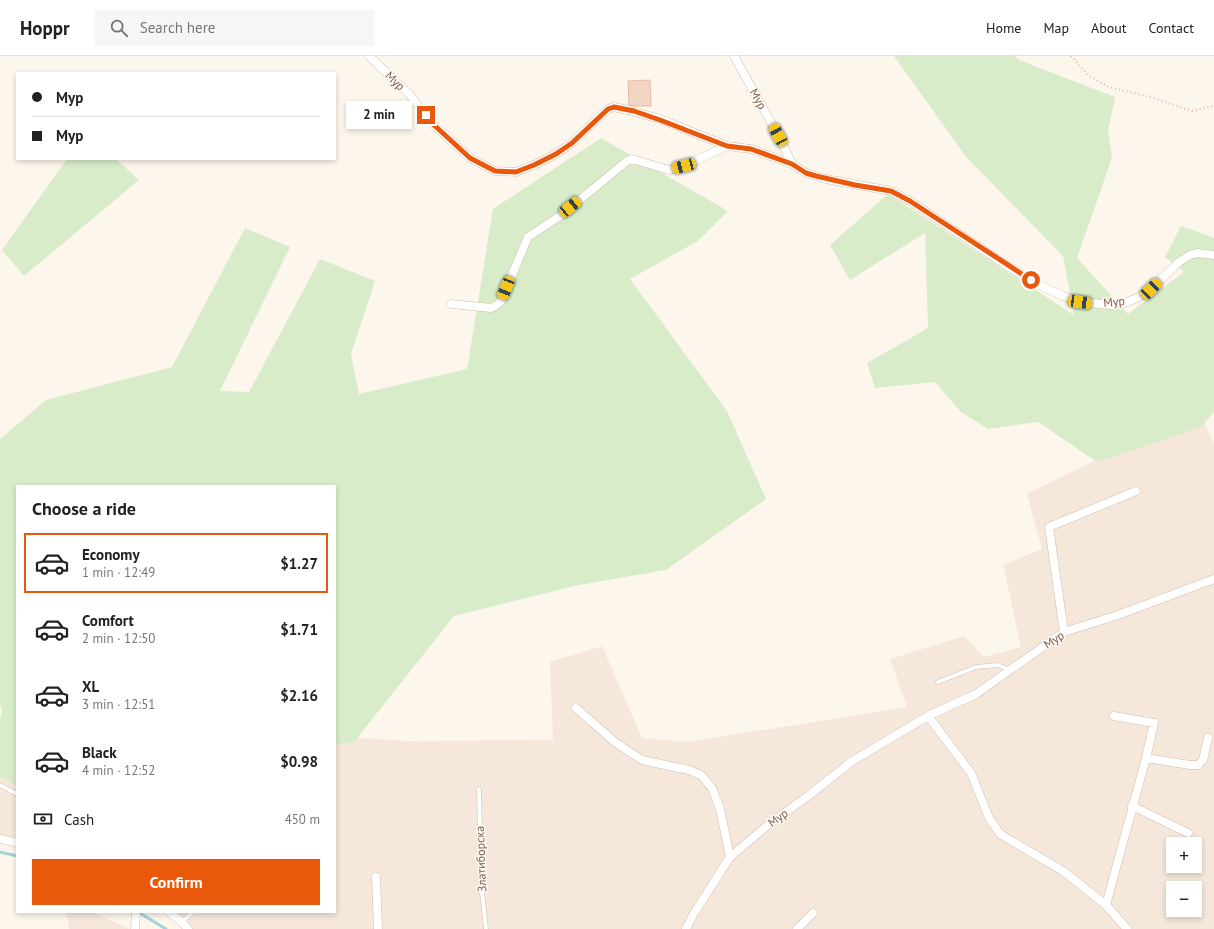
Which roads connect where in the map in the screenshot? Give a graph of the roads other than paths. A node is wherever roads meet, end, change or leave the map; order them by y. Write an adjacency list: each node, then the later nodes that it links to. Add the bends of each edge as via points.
1 (369, 56): 3 (street, Мур, via 409,94 434,125 470,158 495,171 516,172 556,154 572,143 608,109 614,107 634,111)
2 (734, 56): 4 (street, Мур)
3 (727, 146): 4 (street, Мур, via 751,149); 6 (street, via 684,166 669,170 632,159 628,161 560,216 528,237 502,301 491,308)
4 (792, 164): 5 (street, Мур, via 806,173 826,179 891,191 1043,287 1080,302 1112,305 1124,303 1151,289 1190,255)
5 (1214, 255)
6 (451, 304)
7 (1136, 491): 9 (street, via 1049,527)
8 (1214, 579): 9 (street, Мур)
9 (1064, 632): 10 (street, Мур)
10 (1010, 670): 11 (lane, via 998,665 976,667); 13 (street, Мур, via 976,694)
11 (938, 682)
12 (576, 708): 24 (street, via 616,743 642,760 690,770 701,775 712,788 720,809)
13 (928, 716): 24 (street, Мур, via 851,762); 26 (street, via 971,773 989,818 1000,834 1063,871)
14 (1114, 716): 16 (street, via 1154,723)
15 (1208, 738): 16 (street, via 1203,760 1198,765)
16 (1146, 758): 20 (street)
17 (0, 785): 19 (lane)
18 (479, 789): 35 (lane, Златиборска, via 481,883)
19 (16, 793)
20 (1132, 806): 21 (street); 26 (street)
21 (1188, 833)
22 (0, 839): 23 (street)
23 (16, 843)
24 (730, 857): 36 (street, Мур)
25 (376, 877): 34 (street)
26 (1106, 905): 38 (street)
27 (170, 913): 31 (street)
28 (192, 913): 31 (lane)
29 (813, 913): 37 (street)
30 (136, 914): 32 (street)
31 (182, 922): 33 (street)
32 (135, 929)
33 (188, 929)
34 (378, 929)
35 (486, 929)
36 (686, 929)
37 (797, 929)
38 (1127, 929)

